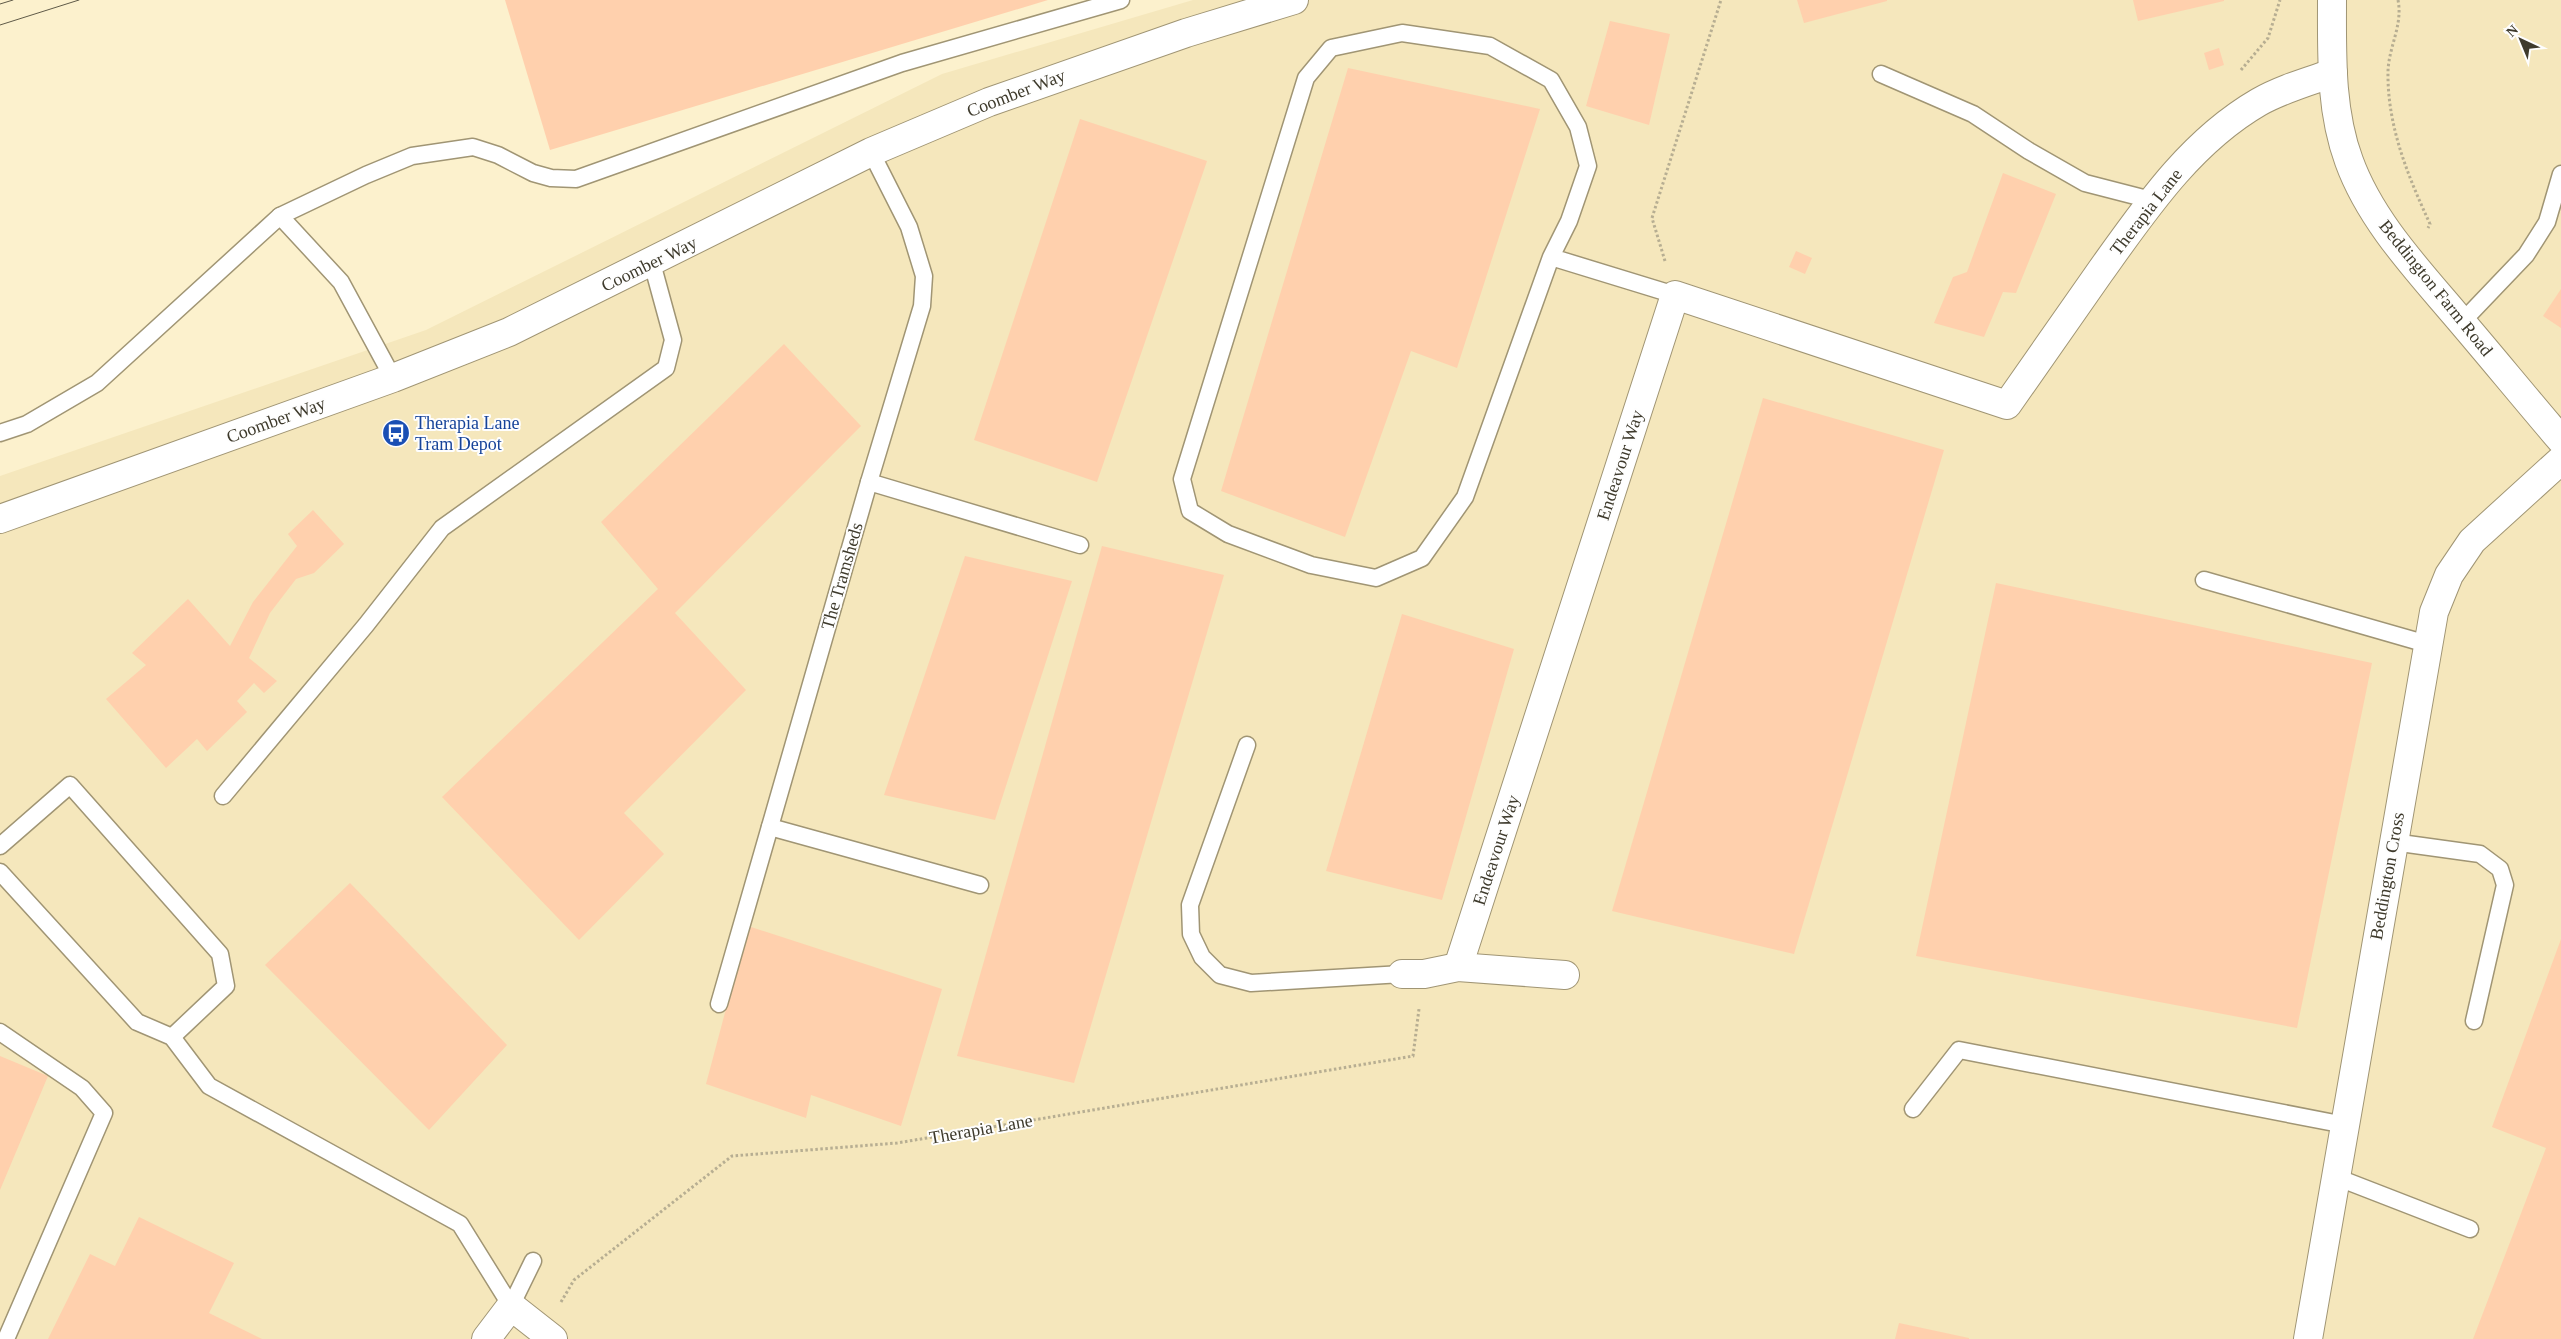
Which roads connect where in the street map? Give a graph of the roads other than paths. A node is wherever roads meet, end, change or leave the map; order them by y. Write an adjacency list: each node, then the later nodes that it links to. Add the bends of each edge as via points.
1 (1121, 0): 9 (lane, via 902,63 576,179 533,173 498,155 473,147 412,156)
2 (1294, 0): 6 (street, Coomber Way, via 1075,70)
3 (2332, 0): 4 (street, Beddington Farm Road)
4 (2332, 73): 8 (street, Therapia Lane, via 2276,93 2222,127 2188,158); 13 (street, Beddington Farm Road, via 2342,137 2357,179 2405,254)
5 (1881, 74): 8 (lane, via 1973,114 2085,183)
6 (871, 152): 11 (street, Coomber Way); 18 (lane, The Tramsheds, via 908,227 924,276 922,306)
7 (2561, 174): 13 (lane, via 2547,222 2526,256)
8 (2151, 200): 12 (street, Therapia Lane, via 2006,405)
9 (280, 216): 14 (lane, via 341,282); 15 (lane, via 96,382 27,424)
10 (1552, 257): 10 (lane, via 1569,221 1588,166 1578,127 1551,80 1490,46 1402,33 1331,48 1306,78 1182,479 1190,511 1228,534 1311,566 1376,578 1422,558 1465,497); 12 (lane)
11 (652, 263): 14 (street, Coomber Way, via 509,332); 24 (lane, via 674,340 666,368 442,528 366,625)
12 (1675, 295): 30 (street, Endeavour Way)
13 (2462, 322): 16 (street, Beddington Farm Road)
14 (393, 378): 19 (street, Coomber Way)
15 (0, 433)
16 (2561, 440)
17 (2561, 460): 22 (street, Beddington Cross, via 2490,524 2459,557 2440,594)
18 (869, 482): 20 (lane); 25 (lane, The Tramsheds)
19 (0, 519)
20 (1080, 545)
21 (2204, 580): 22 (lane)
22 (2427, 644): 26 (street, Beddington Cross)
23 (1247, 745): 31 (lane, via 1190,905 1191,934 1202,957 1220,975 1251,983)
24 (223, 796)
25 (770, 827): 29 (lane); 33 (lane, The Tramsheds)
26 (2393, 842): 34 (lane, via 2480,854 2500,869 2504,885); 38 (street, Beddington Cross)
27 (0, 846): 36 (lane, via 70,784 220,954 226,986)
28 (0, 872): 36 (lane, via 137,1022)
29 (980, 885)
30 (1458, 967): 31 (street); 32 (street)
31 (1413, 974)
32 (1565, 975)
33 (718, 1004)
34 (2474, 1021)
35 (0, 1032): 44 (lane, via 82,1088 104,1114)
36 (172, 1037): 42 (lane, via 209,1086 460,1224)
37 (1913, 1109): 38 (lane, via 1959,1050)
38 (2345, 1125): 39 (street, Beddington Cross)
39 (2336, 1177): 40 (lane); 46 (street, Beddington Cross)
40 (2470, 1229)
41 (533, 1261): 42 (lane)
42 (511, 1306): 43 (street); 45 (street)
43 (548, 1336)
44 (6, 1339)
45 (486, 1339)
46 (2308, 1339)

